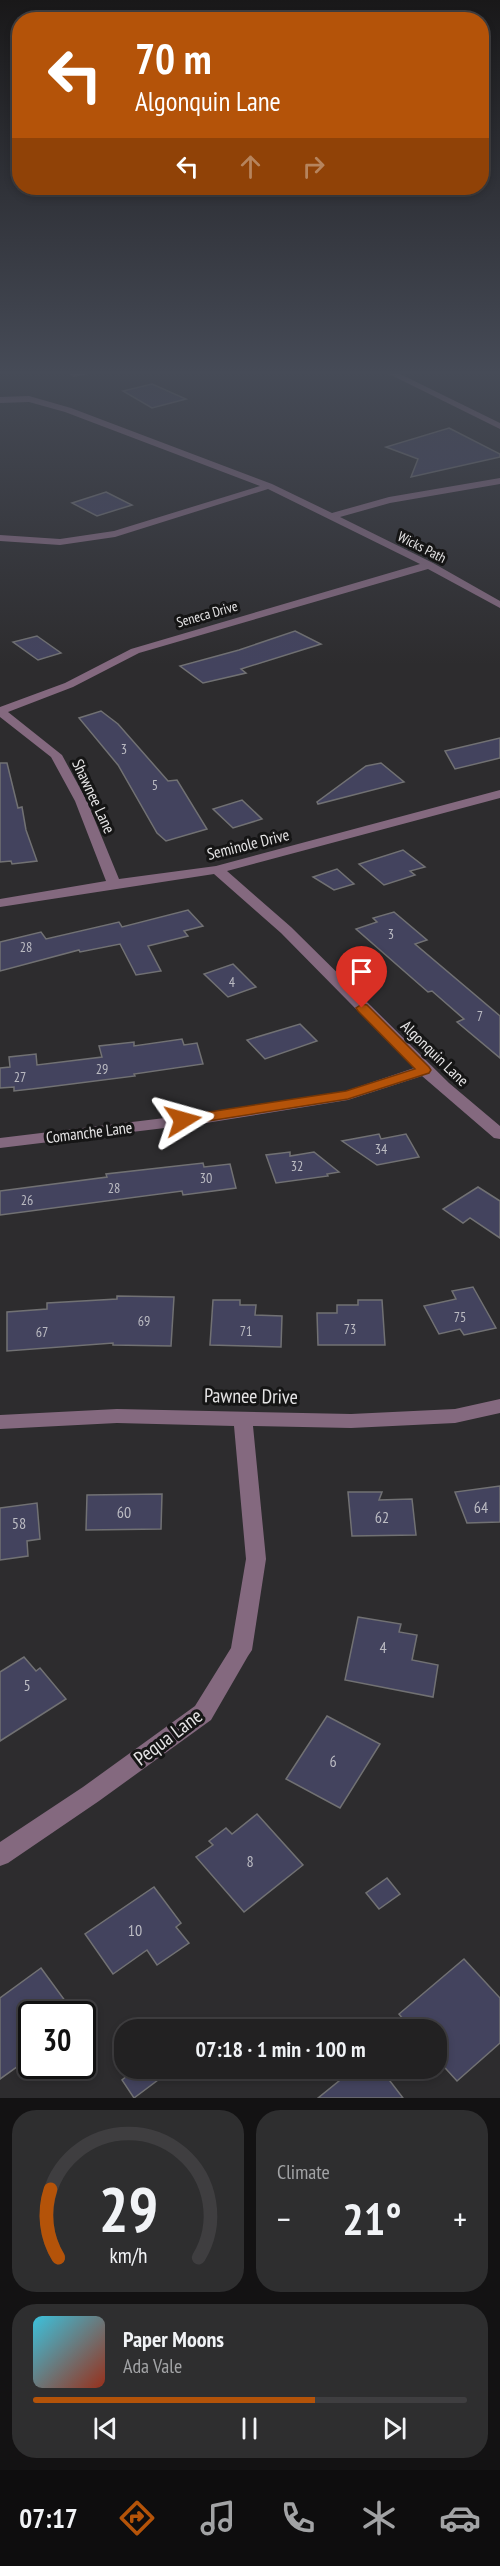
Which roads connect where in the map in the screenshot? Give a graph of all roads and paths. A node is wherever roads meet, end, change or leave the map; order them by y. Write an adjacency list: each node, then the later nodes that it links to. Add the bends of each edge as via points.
1 (224, 469): 3 (street, Wicks Path)
2 (500, 481): 4 (street, via 389,500)
3 (269, 486): 4 (street, Wicks Path); 5 (street, via 115,534 60,542)
4 (333, 516): 6 (street, Wicks Path)
5 (0, 538)
6 (429, 565): 7 (street, Wicks Path); 8 (street, Seneca Drive, via 135,651 69,685)
7 (500, 605)
8 (0, 711): 11 (street, Shawnee Lane, via 56,755 81,801)
9 (498, 797): 10 (street, Seminole Drive)
10 (217, 870): 11 (street, Seminole Drive); 13 (street, Algonquin Lane, via 285,930)
11 (114, 884): 12 (street, Seminole Drive)
12 (0, 903)
13 (424, 1070): 14 (street, Algonquin Lane); 15 (street, Comanche Lane, via 348,1095 206,1118)
14 (500, 1134)
15 (0, 1143)
16 (500, 1406): 17 (street, Pawnee Drive, via 455,1416 351,1421)
17 (243, 1419): 18 (street, Pawnee Drive, via 117,1416); 19 (street, Pequa Lane, via 256,1559 241,1650 204,1713)
18 (0, 1422)
19 (0, 1855)

